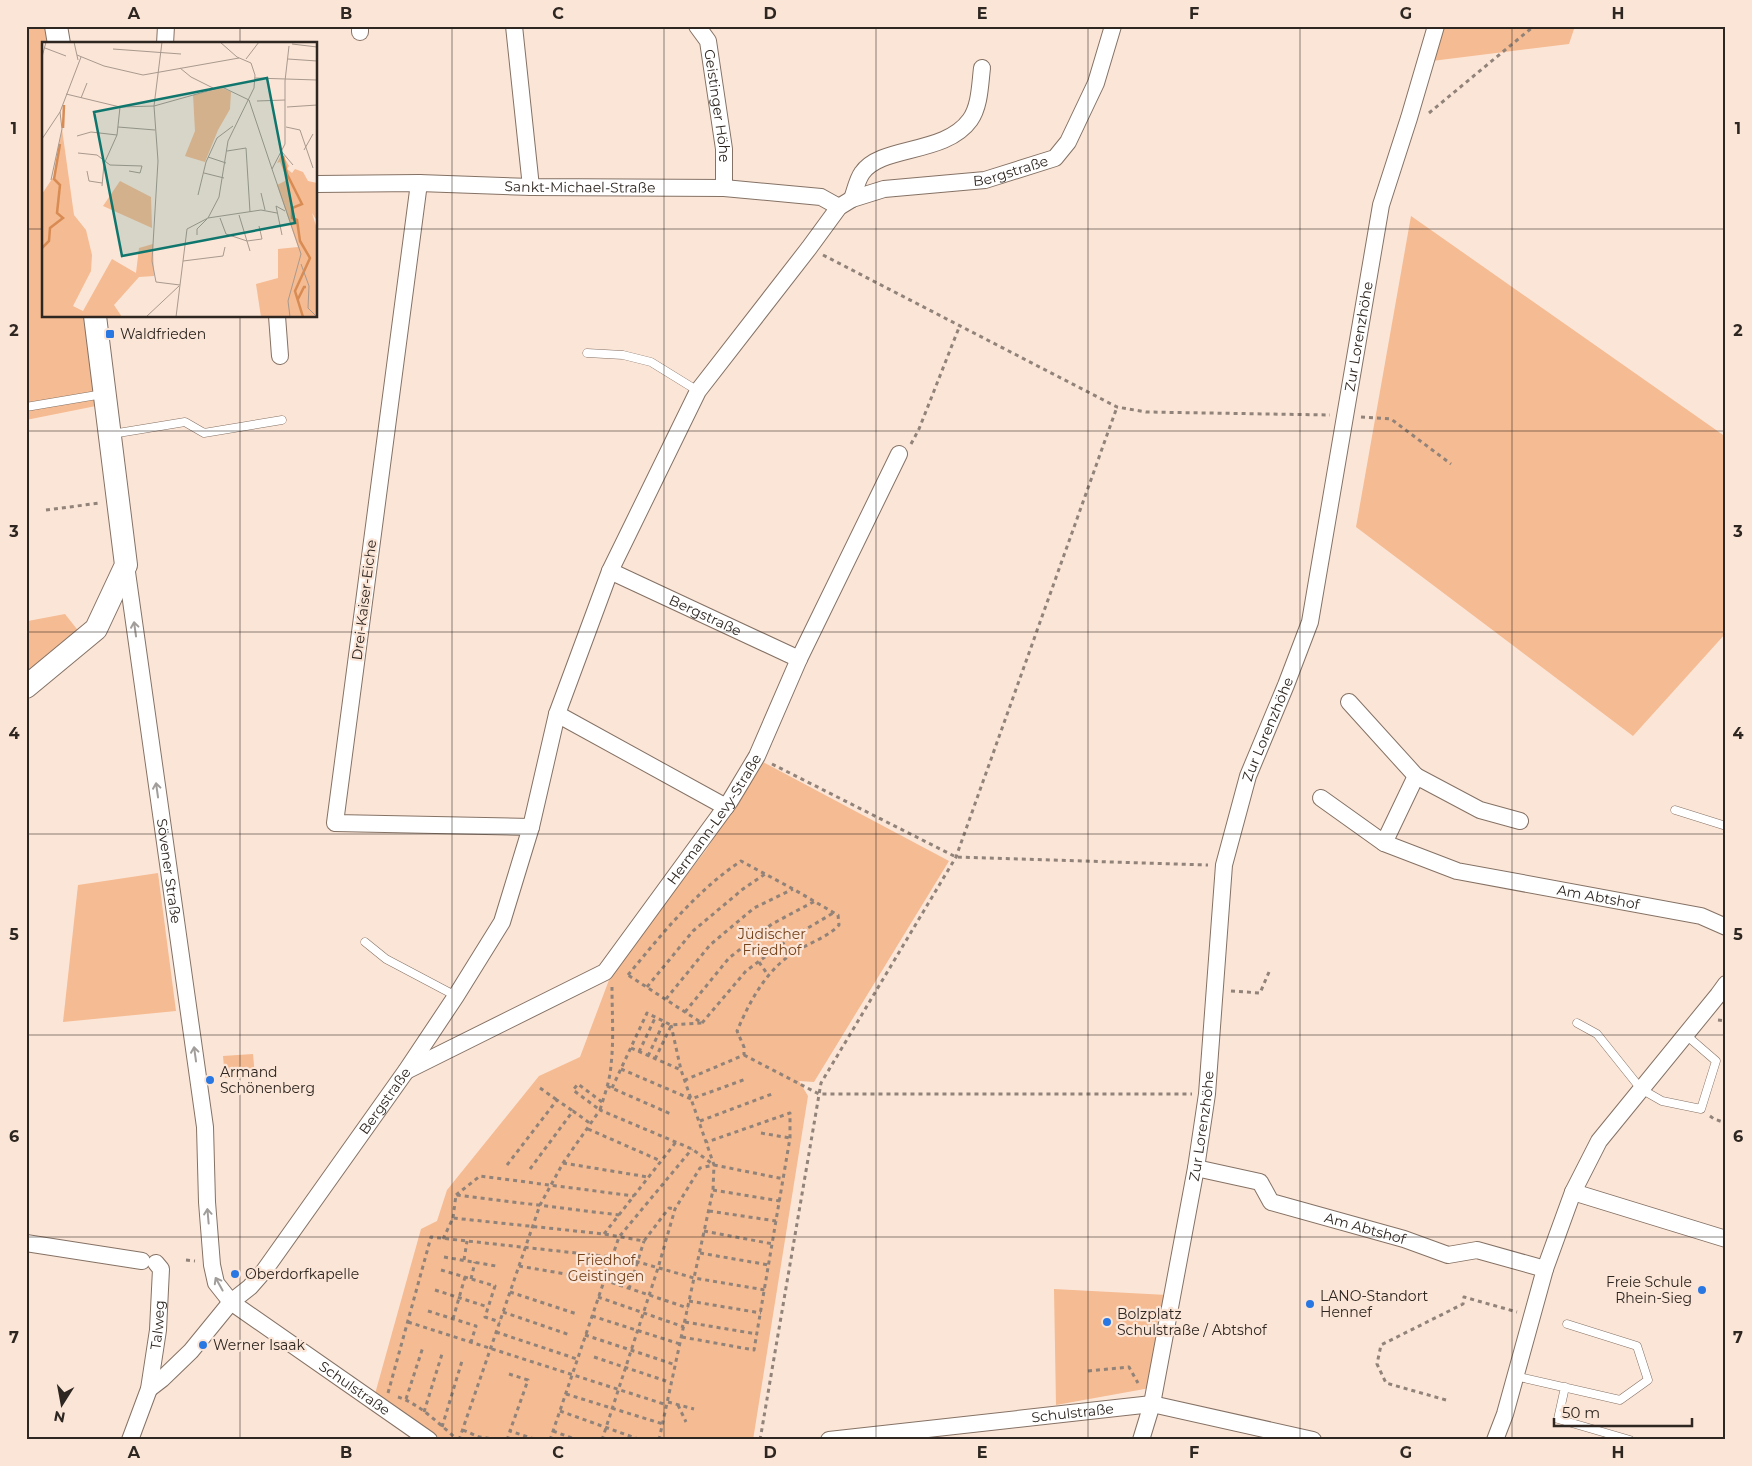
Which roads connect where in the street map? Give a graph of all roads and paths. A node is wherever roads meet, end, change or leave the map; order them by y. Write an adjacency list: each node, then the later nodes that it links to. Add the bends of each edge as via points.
1 (56, 26): 8 (main road)
2 (166, 26): 9 (street)
3 (514, 26): 14 (street)
4 (697, 26): 15 (street, Geistinger Höhe, via 708,41 724,149)
5 (1113, 26): 16 (street, Bergstraße, via 1096,83 1068,142 1055,158 985,180 884,189)
6 (1436, 26): 11 (street, Zur Lorenzhöhe)
7 (1534, 26): 11 (path, via 1428,113)
8 (59, 42)
9 (165, 42)
10 (982, 68): 16 (street, Bergstraße, via 971,120 956,135 872,163 861,174)
11 (1409, 118): 27 (street, Zur Lorenzhöhe, via 1381,205)
12 (419, 183): 13 (street, Sankt-Michael-Straße); 14 (street, Sankt-Michael-Straße); 47 (street, Drei-Kaiser-Eiche, via 335,823)
13 (318, 184)
14 (531, 187): 15 (street, Sankt-Michael-Straße)
15 (724, 188): 16 (street, Sankt-Michael-Straße, via 821,197)
16 (846, 203): 17 (street, Bergstraße)
17 (810, 248): 20 (path); 23 (street, Bergstraße)
18 (96, 318): 24 (main road, Sövener Straße)
19 (277, 318): 22 (street)
20 (960, 325): 25 (path); 30 (path, via 919,429 909,448)
21 (587, 353): 23 (lane, via 623,355 651,362)
22 (280, 356)
23 (698, 392): 35 (street, Bergstraße)
24 (105, 394): 26 (lane); 29 (main road, Sövener Straße)
25 (1117, 406): 27 (path, via 1146,412); 49 (path)
26 (26, 407)
27 (1346, 416): 31 (path, via 1391,419); 50 (street, Zur Lorenzhöhe, via 1310,622 1248,776)
28 (282, 420): 29 (lane, via 204,433 186,422)
29 (110, 434): 32 (main road, Sövener Straße)
30 (899, 454): 36 (street, Hermann-Levy-Straße)
31 (1451, 464)
32 (118, 501): 33 (path); 34 (main road, Sövener Straße)
33 (46, 510)
34 (126, 565): 37 (main road, via 96,629); 162 (street, Sövener Straße, one-way to 34, via 216,1283 212,1265 205,1127)
35 (610, 570): 36 (street, Bergstraße); 39 (street, Bergstraße)
36 (799, 659): 40 (street, Hermann-Levy-Straße)
37 (26, 687)
38 (1350, 702): 41 (street)
39 (557, 714): 43 (street); 47 (street, Bergstraße)
40 (757, 756): 43 (street, Hermann-Levy-Straße); 49 (path)
41 (1416, 776): 45 (street, via 1480,810); 48 (street)
42 (1321, 798): 48 (street, Am Abtshof)
43 (726, 807): 82 (street, Hermann-Levy-Straße, via 605,972)
44 (1676, 810): 46 (lane)
45 (1520, 821)
46 (1726, 826)
47 (531, 827): 66 (street, Bergstraße, via 502,922)
48 (1384, 843): 55 (street, Am Abtshof, via 1457,871 1701,916)
49 (956, 857): 50 (path); 90 (path, via 821,1083)
50 (1224, 865): 65 (street, Zur Lorenzhöhe)
51 (765, 874): 52 (path); 60 (path, via 741,861 728,870 677,917); 64 (path, via 694,931)
52 (793, 888): 53 (path); 67 (path, via 754,908 710,945)
53 (815, 902): 54 (path); 68 (path, via 772,924 729,958)
54 (835, 912): 57 (path); 61 (path, via 839,924 833,931 794,953)
55 (1726, 927)
56 (365, 942): 66 (lane, via 386,959)
57 (759, 962): 61 (path); 71 (path, via 746,971)
58 (623, 972): 60 (path)
59 (1269, 972): 65 (path, via 1260,993)
60 (628, 975): 64 (path)
61 (768, 975): 77 (path, via 748,1004 737,1031)
62 (612, 982): 85 (path, via 611,1064)
63 (1726, 984): 74 (street)
64 (647, 987): 67 (path)
65 (1215, 990): 91 (street, Zur Lorenzhöhe)
66 (456, 996): 82 (street, Bergstraße)
67 (666, 1000): 68 (path)
68 (685, 1012): 71 (path)
69 (655, 1018): 70 (path); 75 (path, via 647,1014); 76 (path)
70 (664, 1022): 73 (path); 78 (path)
71 (702, 1023): 73 (path)
72 (1577, 1023): 88 (lane, via 1597,1034)
73 (671, 1025): 79 (path); 81 (path)
74 (1686, 1035): 88 (street); 88 (lane, via 1716,1061 1702,1109 1662,1101)
75 (631, 1048): 76 (path); 80 (path)
76 (639, 1052): 78 (path)
77 (744, 1055): 84 (path); 90 (path)
78 (648, 1056): 79 (path)
79 (655, 1059): 81 (path)
80 (621, 1069): 87 (path); 92 (path)
81 (681, 1070): 84 (path)
82 (406, 1071): 162 (street, Bergstraße, via 264,1271)
83 (746, 1079): 92 (path)
84 (685, 1080): 92 (path)
85 (607, 1086): 87 (path); 94 (path)
86 (540, 1088): 93 (path)
87 (612, 1088): 97 (path)
88 (1641, 1089): 116 (street, via 1599,1141)
89 (772, 1094): 98 (path)
90 (819, 1094): 91 (path); 232 (path)
91 (1207, 1094): 110 (street, Zur Lorenzhöhe)
92 (691, 1099): 98 (path)
93 (557, 1100): 96 (path); 108 (path)
94 (602, 1102): 95 (path); 95 (path, via 578,1084 573,1090)
95 (600, 1110): 99 (path); 103 (path)
96 (573, 1111): 99 (path); 111 (path)
97 (671, 1114)
98 (700, 1121): 104 (path)
99 (591, 1124): 100 (path)
100 (588, 1129): 106 (path); 107 (path)
101 (761, 1133): 102 (path)
102 (790, 1138): 104 (path, via 790,1113); 113 (path)
103 (676, 1142): 105 (path); 106 (path)
104 (707, 1142): 109 (path)
105 (692, 1149): 109 (path); 129 (path)
106 (661, 1160): 112 (path)
107 (563, 1164): 112 (path); 114 (path)
108 (507, 1165)
109 (714, 1165): 113 (path); 115 (path); 121 (path, via 700,1168)
110 (1196, 1168): 147 (street, Am Abtshof, via 1260,1182 1271,1202 1404,1239 1448,1255 1476,1250); 208 (street, Zur Lorenzhöhe)
111 (530, 1169)
112 (648, 1177): 118 (path)
113 (784, 1179): 119 (path)
114 (551, 1184): 117 (path, via 480,1176); 118 (path); 120 (path)
115 (713, 1190): 119 (path); 122 (path)
116 (1573, 1192): 131 (street); 147 (street)
117 (456, 1195): 120 (path); 124 (path)
118 (634, 1196): 123 (path)
119 (780, 1201): 125 (path)
120 (540, 1204): 123 (path); 126 (path)
121 (675, 1209): 133 (path, via 669,1208); 146 (path)
122 (709, 1211): 125 (path); 127 (path)
123 (619, 1215): 128 (path)
124 (453, 1218): 126 (path); 130 (path)
125 (776, 1221): 135 (path)
126 (532, 1226): 128 (path); 136 (path)
127 (704, 1231): 135 (path); 137 (path)
128 (604, 1234): 129 (path)
129 (619, 1237): 133 (path); 139 (path)
130 (443, 1239): 132 (path); 173 (path, via 431,1237)
131 (1726, 1239)
132 (467, 1241): 136 (path); 140 (path)
133 (644, 1241): 142 (path)
134 (26, 1243): 201 (street, Talweg, via 149,1262 161,1269 158,1330)
135 (773, 1244): 143 (path)
136 (525, 1248): 139 (path); 145 (path)
137 (700, 1253): 143 (path); 151 (path)
138 (444, 1257): 140 (path)
139 (612, 1257): 142 (path); 153 (path)
140 (464, 1260): 141 (path)
141 (475, 1262): 144 (path); 152 (path)
142 (638, 1262): 146 (path); 154 (path)
143 (769, 1265): 156 (path)
144 (496, 1266)
145 (519, 1266): 150 (path); 157 (path)
146 (658, 1268): 151 (path); 158 (path)
147 (1545, 1269): 171 (street)
148 (441, 1270): 149 (path)
149 (465, 1277): 152 (path); 160 (path)
150 (583, 1278)
151 (694, 1278): 156 (path); 161 (path)
152 (471, 1279): 163 (path, via 495,1286)
153 (604, 1280): 154 (path); 159 (path)
154 (629, 1289): 158 (path)
155 (435, 1290): 160 (path)
156 (764, 1290): 168 (path)
157 (510, 1292): 166 (path); 169 (path)
158 (649, 1295): 164 (path); 167 (path)
159 (598, 1297): 167 (path); 170 (path)
160 (459, 1298): 163 (path); 172 (path)
161 (690, 1301): 164 (path); 168 (path)
162 (231, 1302): 201 (street, Bergstraße, via 191,1351); 222 (street, Schulstraße)
163 (488, 1307): 174 (path, via 485,1317)
164 (688, 1308): 175 (path)
165 (428, 1311): 172 (path)
166 (503, 1312): 174 (path); 181 (path)
167 (644, 1313): 177 (path); 179 (path)
168 (761, 1313): 180 (path)
169 (577, 1314)
170 (592, 1316): 179 (path); 182 (path)
171 (1532, 1316): 198 (street); 205 (path, via 1464,1297 1463,1304 1381,1346 1377,1364 1386,1383)
172 (453, 1319): 184 (path, via 476,1326)
173 (408, 1322): 184 (path); 204 (path, via 388,1393)
174 (500, 1322): 178 (path)
175 (685, 1322): 177 (path); 180 (path)
176 (1567, 1324): 200 (lane, via 1637,1346 1648,1380 1620,1400)
177 (684, 1327): 183 (path)
178 (496, 1332): 187 (path); 191 (path)
179 (638, 1332): 185 (path); 188 (path)
180 (757, 1334): 183 (path, via 754,1350)
181 (570, 1335)
182 (585, 1335): 188 (path); 191 (path)
183 (682, 1337): 185 (path)
184 (471, 1342): 187 (path)
185 (680, 1344): 193 (path)
186 (423, 1347): 204 (path)
187 (490, 1348): 197 (path); 217 (path)
188 (632, 1350): 193 (path); 194 (path)
189 (442, 1354): 212 (path)
190 (594, 1358): 194 (path)
191 (577, 1359): 197 (path)
192 (462, 1361): 215 (path)
193 (676, 1365): 199 (path)
194 (626, 1368): 199 (path); 202 (path)
195 (1088, 1371): 208 (path, via 1128,1367)
196 (509, 1374): 218 (path, via 528,1380)
197 (572, 1375): 202 (path); 203 (path)
198 (1515, 1376): 200 (lane); 236 (street)
199 (672, 1383): 206 (path)
200 (1564, 1387): 237 (lane, via 1558,1419)
201 (149, 1389): 221 (street, Bergstraße)
202 (619, 1390): 206 (path); 210 (path)
203 (566, 1394): 210 (path); 211 (path)
204 (406, 1399): 212 (path)
205 (1446, 1400)
206 (667, 1404): 207 (path); 214 (path)
207 (678, 1404): 209 (path); 213 (path)
208 (1149, 1404): 233 (street, Schulstraße); 234 (street, Zur Lorenzhöhe); 235 (street, Schulstraße)
209 (694, 1409)
210 (612, 1410): 214 (path); 216 (path)
211 (560, 1411): 216 (path); 219 (path)
212 (424, 1412): 215 (path)
213 (686, 1422)
214 (663, 1424): 231 (path)
215 (442, 1427): 223 (path)
216 (606, 1428): 229 (path); 230 (path)
217 (463, 1430): 220 (path); 223 (path)
218 (510, 1431): 225 (path); 226 (path)
219 (553, 1431): 227 (path); 228 (path)
220 (478, 1438): 224 (path)
221 (130, 1440)
222 (429, 1440)
223 (458, 1440)
224 (502, 1440)
225 (507, 1440)
226 (537, 1440)
227 (550, 1440)
228 (577, 1440)
229 (602, 1440)
230 (641, 1440)
231 (660, 1440)
232 (760, 1440)
233 (829, 1440)
234 (1141, 1440)
235 (1313, 1440)
236 (1495, 1440)
237 (1630, 1440)

